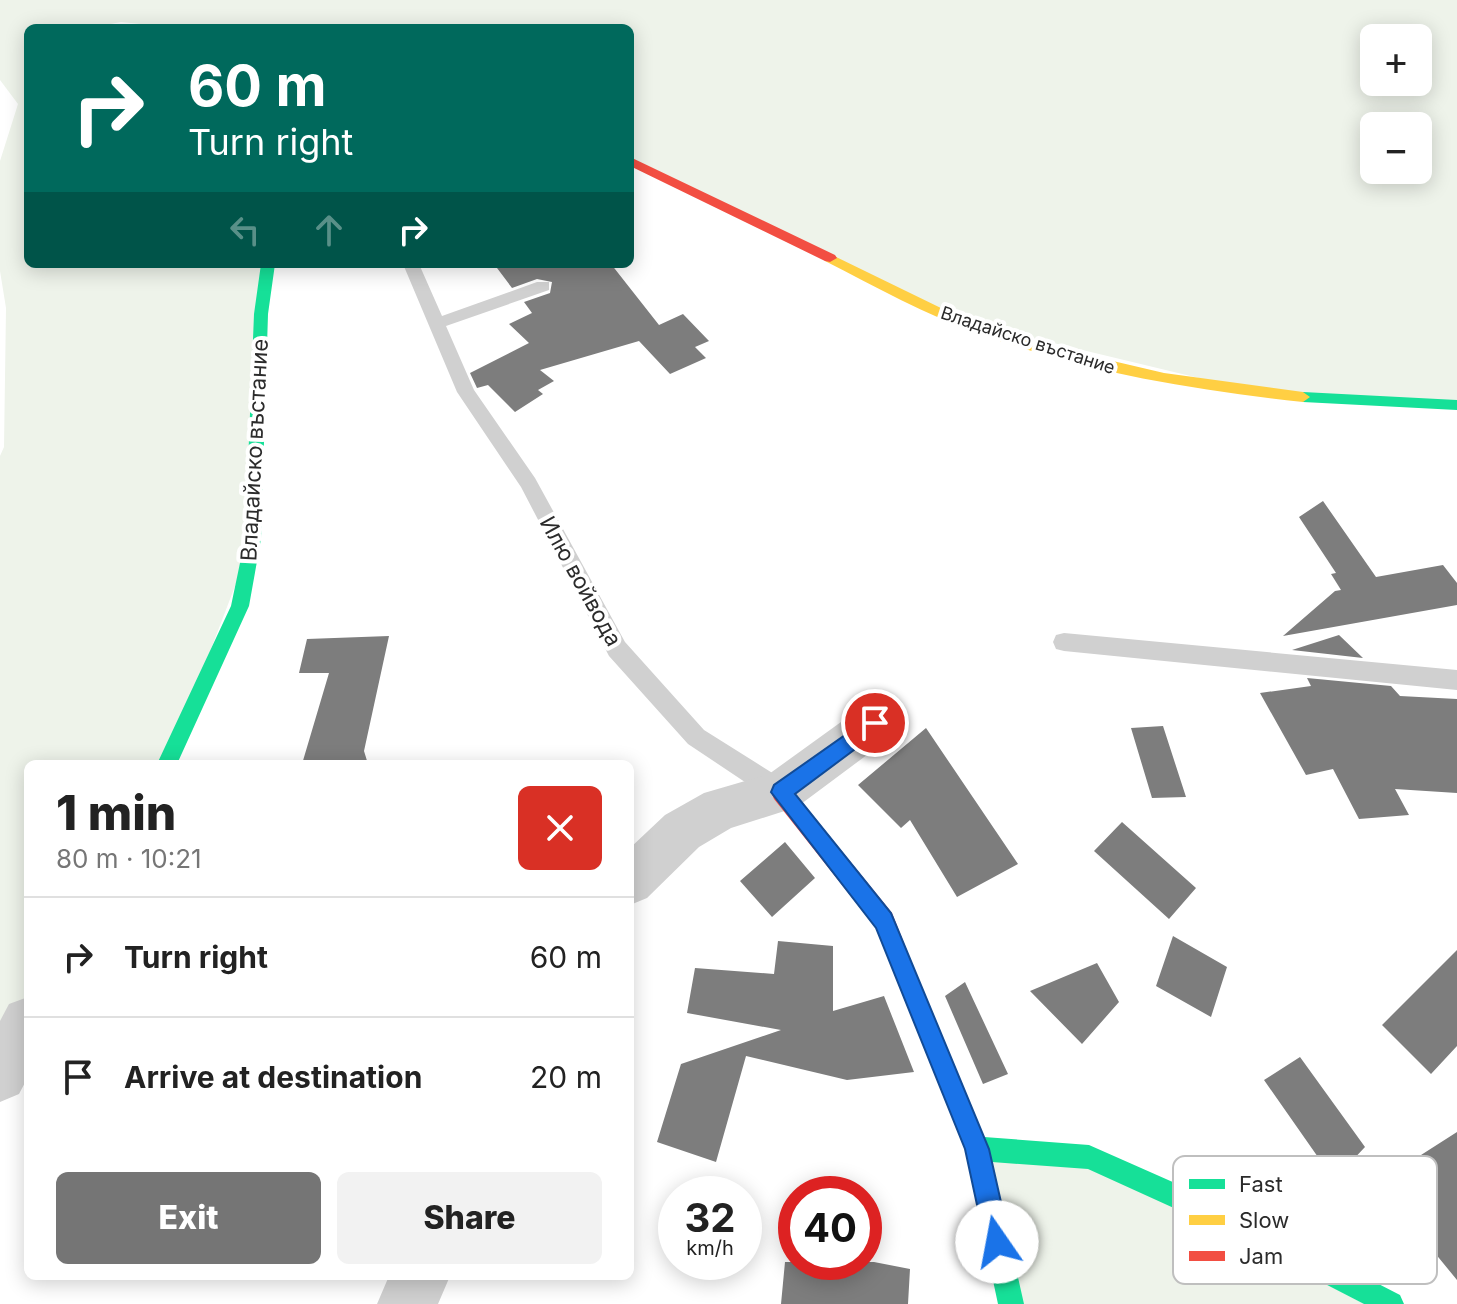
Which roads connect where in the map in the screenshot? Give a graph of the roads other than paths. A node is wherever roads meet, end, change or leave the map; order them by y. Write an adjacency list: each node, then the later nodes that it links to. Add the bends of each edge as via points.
1 (634, 163): 6 (street, Владайско въстание, via 950,318 1135,374 1361,402)
2 (267, 268): 10 (street, Владайско въстание, via 253,539 240,606)
3 (413, 268): 5 (lane, Илю войвода)
4 (543, 286): 5 (lane)
5 (435, 324): 11 (lane, Илю войвода, via 466,392 528,483 617,649 696,737)
6 (1457, 405)
7 (1064, 642): 8 (lane)
8 (1457, 680)
9 (875, 723): 11 (street)
10 (169, 760)
11 (781, 792): 12 (street, via 720,809 682,831); 15 (street, via 884,921)
12 (634, 877)
13 (24, 1030): 14 (street)
14 (0, 1075)
15 (977, 1149): 16 (street, via 1089,1157); 21 (street)
16 (1173, 1195)
17 (418, 1280): 20 (street)
18 (1346, 1284): 19 (street)
19 (1380, 1302)
20 (407, 1304)
21 (1011, 1304)

